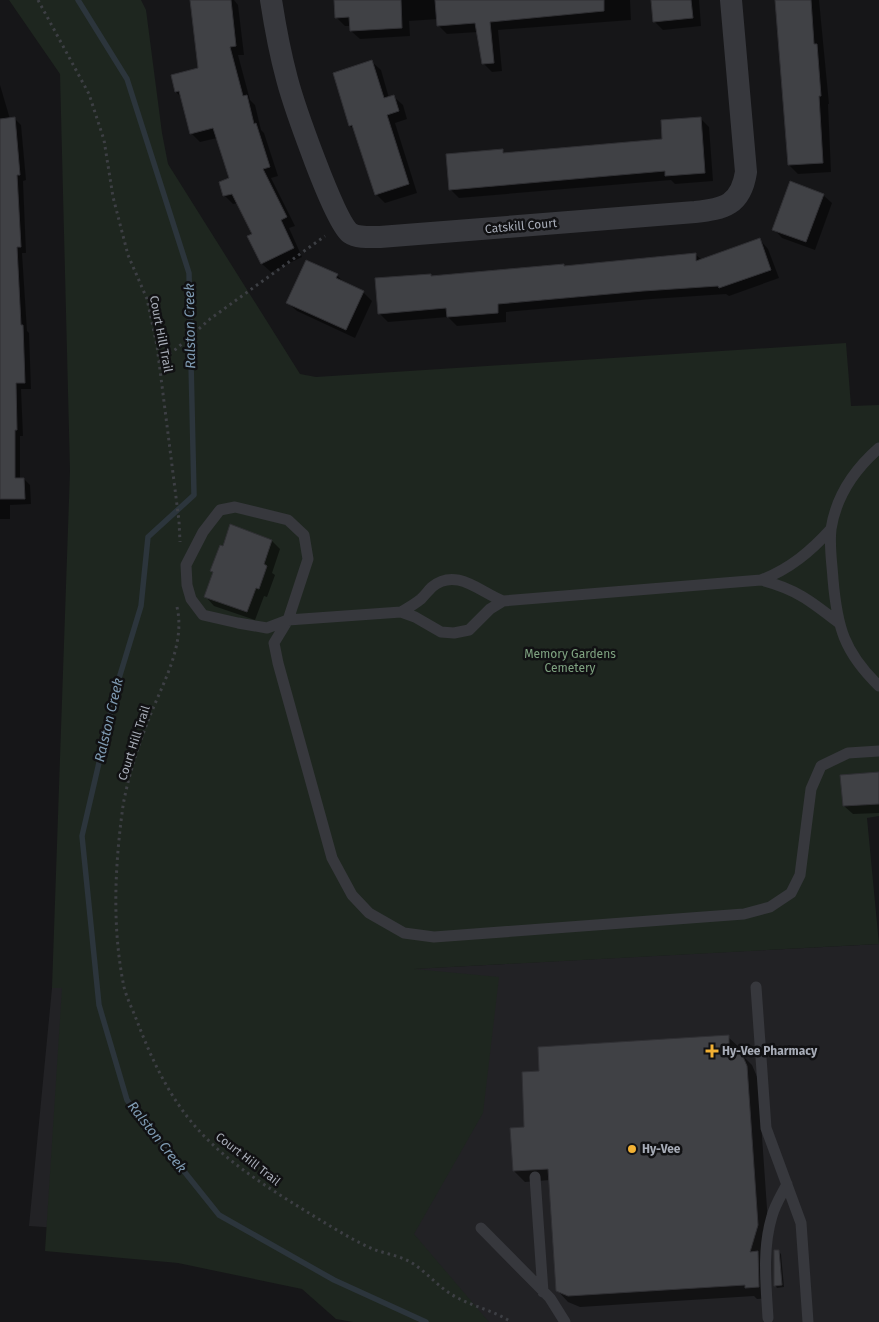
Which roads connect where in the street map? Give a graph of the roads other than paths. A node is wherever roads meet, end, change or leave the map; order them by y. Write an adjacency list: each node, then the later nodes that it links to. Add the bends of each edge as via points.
1 (271, 0): 2 (street, Catskill Court, via 287,79 335,211 350,234 380,237 695,212 719,209 733,201 742,188 746,172)
2 (731, 0)
3 (879, 448): 4 (lane, via 862,463 846,487)
4 (831, 528): 5 (lane, via 814,548 793,564); 9 (lane)
5 (761, 580): 6 (lane); 9 (lane, via 796,592)
6 (504, 601): 7 (lane, via 463,581 449,579 432,587); 7 (lane, via 490,609 468,630 454,633 441,632 415,616)
7 (401, 612): 8 (lane)
8 (288, 620): 8 (lane, via 308,559 304,535 288,520 235,507 220,510 203,532 186,565 191,599 203,614 238,623 267,628); 11 (lane, via 274,643 332,858 352,895 369,913 404,933 453,936 744,914 770,907 791,893 800,875 811,789 821,766 848,753)
9 (838, 623): 10 (lane, via 847,646)
10 (879, 686)
11 (879, 751)
12 (756, 987): 14 (lane, via 766,1128)
13 (535, 1177): 16 (lane)
14 (787, 1184): 17 (lane, via 772,1216 767,1243); 19 (lane, via 801,1224)
15 (481, 1228): 16 (lane)
16 (543, 1292): 18 (lane)
17 (768, 1318)
18 (565, 1322)
19 (808, 1322)

